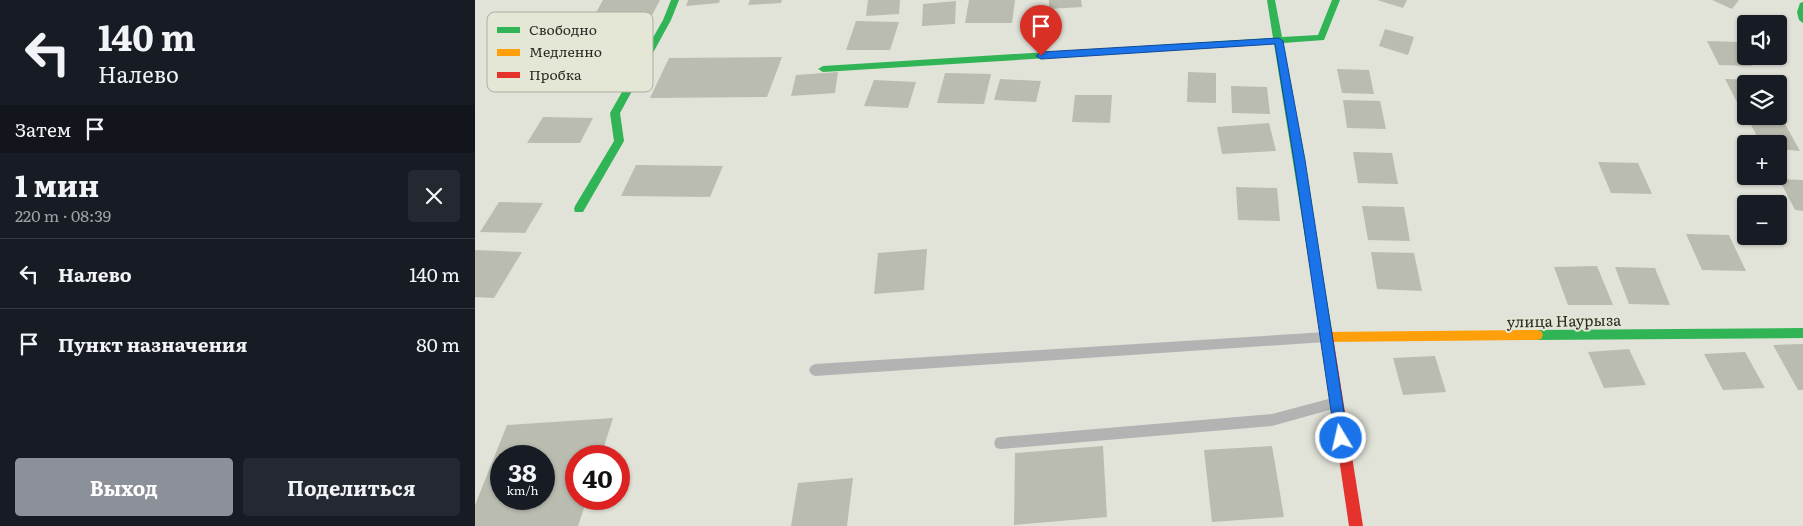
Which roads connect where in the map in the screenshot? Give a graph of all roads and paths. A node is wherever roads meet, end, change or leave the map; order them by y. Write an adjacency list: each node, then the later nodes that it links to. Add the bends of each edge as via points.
1 (675, 0): 7 (street)
2 (1271, 0): 6 (street)
3 (1336, 0): 6 (street, via 1321,38)
4 (1803, 5): 5 (street)
5 (1803, 20)
6 (1279, 41): 8 (street); 12 (street)
7 (653, 45)
8 (823, 69)
9 (627, 92): 10 (street, via 615,113 619,140)
10 (579, 209)
11 (1803, 332): 12 (street, улица Наурыза)
12 (1326, 337): 13 (lane); 14 (street)
13 (815, 370)
14 (1336, 404): 15 (lane, via 1272,420); 16 (street)
15 (1001, 443)
16 (1356, 526)

